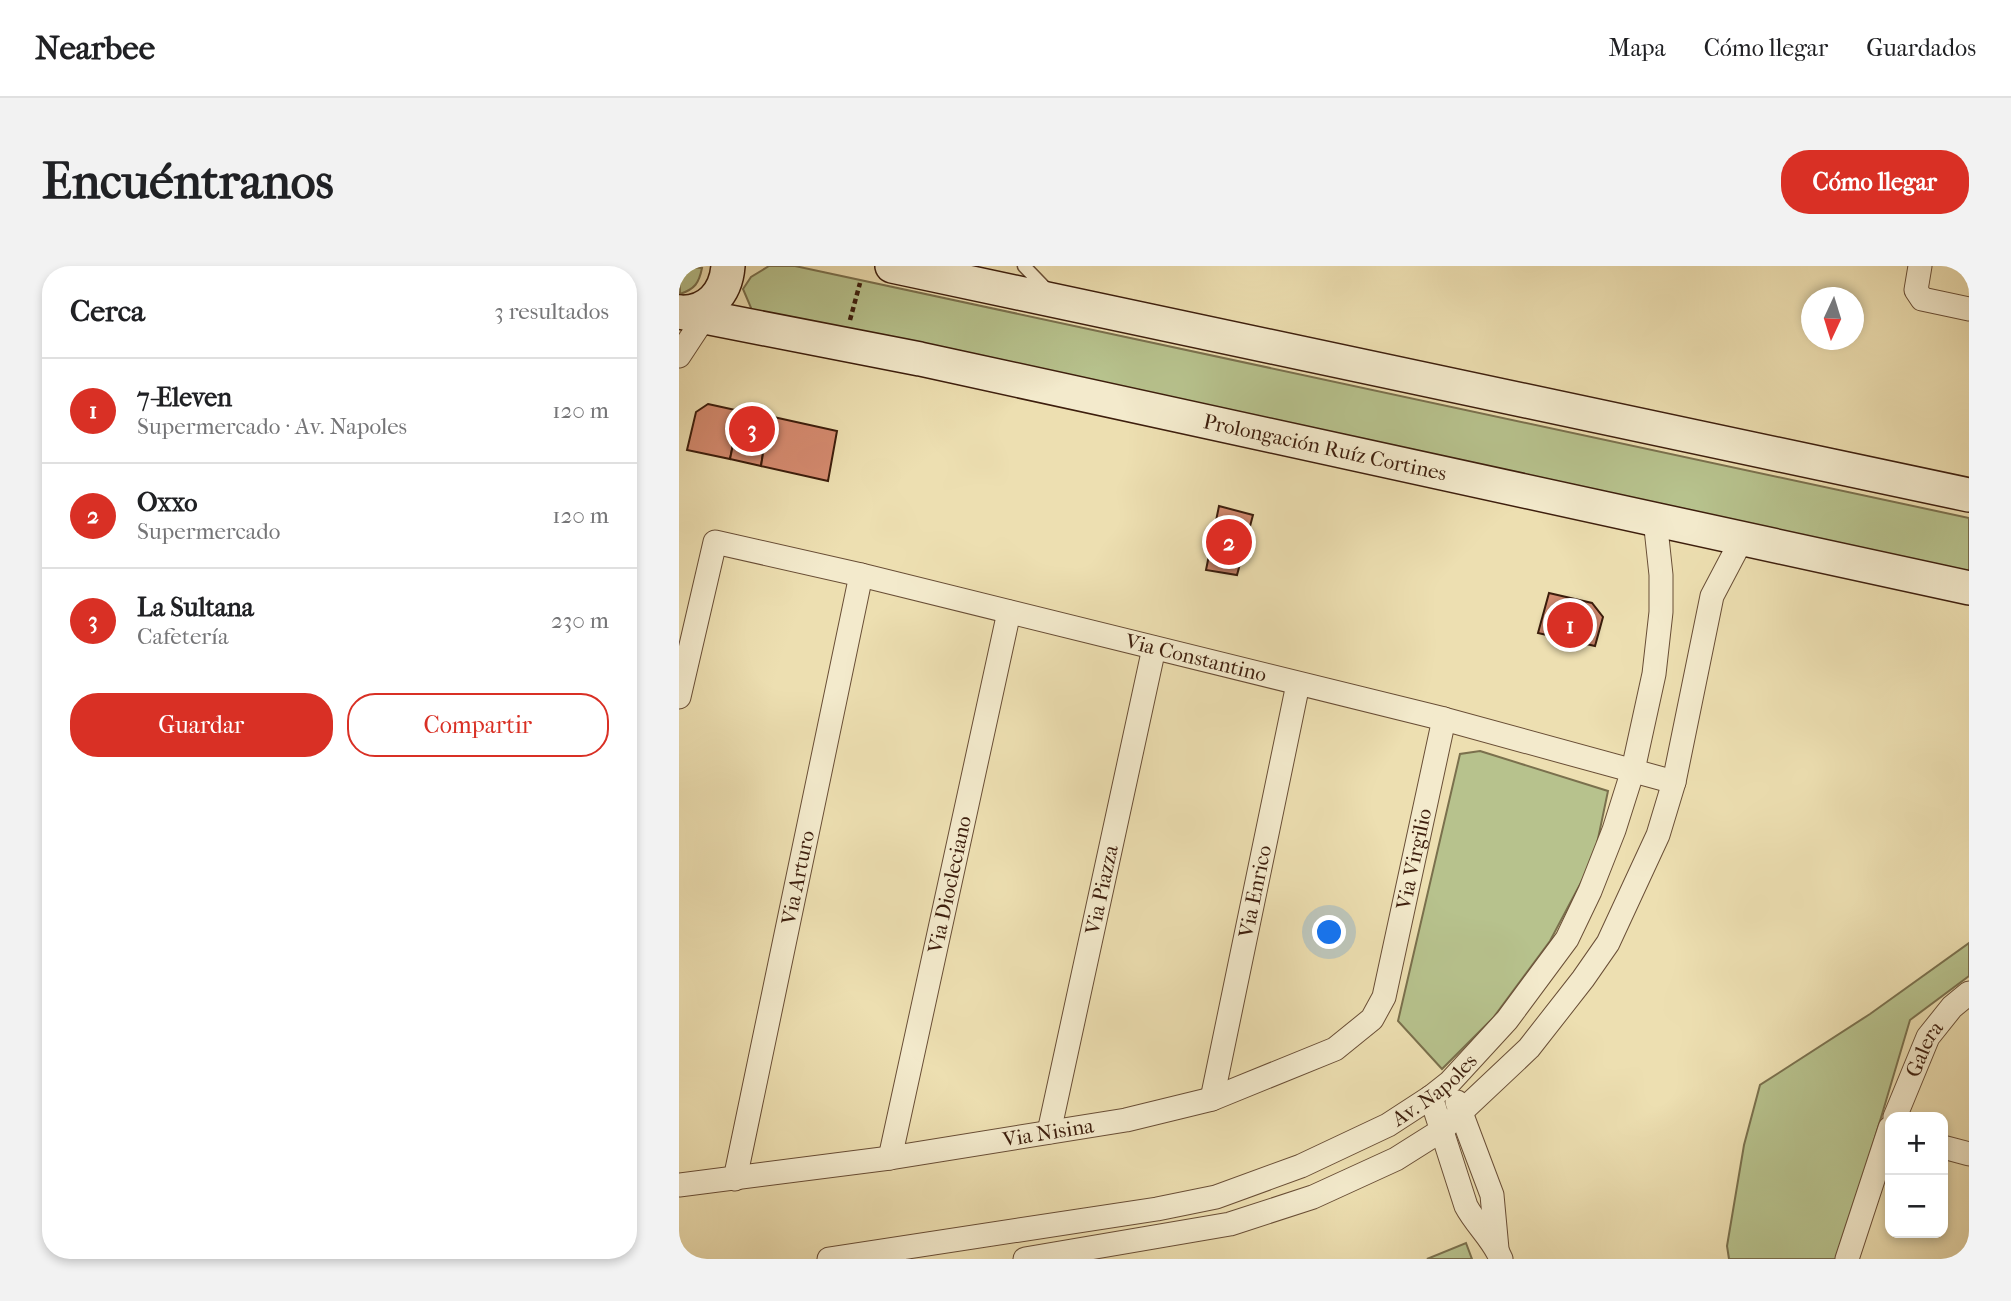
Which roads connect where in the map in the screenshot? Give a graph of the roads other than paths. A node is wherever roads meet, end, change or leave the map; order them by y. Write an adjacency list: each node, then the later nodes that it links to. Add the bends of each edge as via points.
1 (892, 266): 5 (main road)
2 (1024, 266): 5 (lane)
3 (1920, 266): 6 (street, via 1916,290 1922,299)
4 (709, 295): 7 (street); 9 (main road, Prolongación Ruíz Cortines, via 921,359)
5 (1064, 303): 8 (main road)
6 (1969, 309)
7 (679, 356)
8 (1969, 495)
9 (1655, 519): 10 (main road, Prolongación Ruíz Cortines); 18 (street, Av. Napoles, via 1661,612 1654,674)
10 (1742, 539): 12 (main road, Prolongación Ruíz Cortines); 19 (street, Av. Napoles, via 1712,596)
11 (860, 575): 13 (street, Via Constantino); 16 (street, Via Constantino, via 715,542); 33 (street, Via Arturo)
12 (1969, 587)
13 (1009, 612): 14 (street, Via Constantino); 32 (street, Via Diocleciano)
14 (1154, 648): 15 (street, Via Constantino); 28 (street, Via Piazza)
15 (1298, 684): 17 (street, Via Constantino); 24 (street, Via Enrico)
16 (679, 697)
17 (1444, 719): 18 (street, Via Constantino); 20 (street, Via Virgilio)
18 (1633, 770): 19 (street, Via Constantino); 22 (street, Av. Napoles, via 1609,843 1567,939 1507,1020)
19 (1674, 782): 26 (street, Av. Napoles, via 1658,835 1608,943 1529,1048)
20 (1384, 997): 24 (street, Via Nisina, via 1372,1019 1335,1049)
21 (1963, 1004): 25 (street, Galera, via 1928,1037)
22 (1450, 1082): 23 (street, Av. Napoles); 26 (street)
23 (1431, 1097): 27 (street); 35 (street, Av. Napoles, via 1388,1125 1301,1166 1216,1197)
24 (1212, 1099): 28 (street, Via Nisina, via 1126,1120)
25 (1898, 1112)
26 (1462, 1114): 27 (street, Av. Napoles); 37 (street, via 1492,1195)
27 (1442, 1130): 37 (street, via 1466,1206); 40 (street, Av. Napoles, via 1396,1159 1313,1197 1230,1224)
28 (1049, 1132): 32 (street, Via Nisina)
29 (1885, 1148): 38 (street, Galera)
30 (1948, 1148): 31 (street)
31 (1969, 1154)
32 (890, 1158): 33 (street, Via Nisina)
33 (735, 1179): 34 (street, Via Nisina)
34 (679, 1185)
35 (969, 1249): 36 (street, Av. Napoles)
36 (932, 1252): 39 (street, Av. Napoles)
37 (1499, 1254)
38 (1852, 1258)
39 (829, 1259)
40 (1025, 1259)

